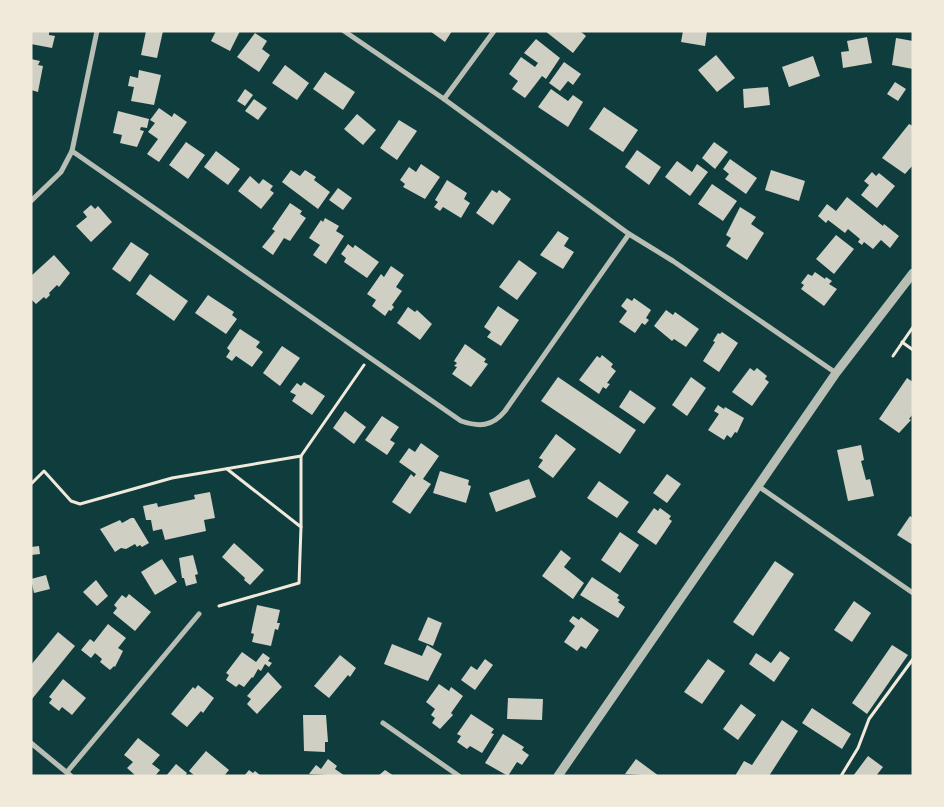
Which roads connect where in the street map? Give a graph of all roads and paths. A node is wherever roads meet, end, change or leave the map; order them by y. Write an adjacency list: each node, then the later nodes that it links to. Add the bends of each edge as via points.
1 (97, 31): 5 (street)
2 (344, 31): 4 (street)
3 (494, 31): 4 (street)
4 (444, 99): 7 (street)
5 (72, 151): 6 (street, via 61,172); 7 (street, via 460,421 472,425 485,425 501,416)
6 (31, 201)
7 (628, 234): 14 (street, via 682,267)
8 (913, 272): 14 (street)
9 (913, 327): 10 (path)
10 (902, 342): 11 (path); 12 (path)
11 (913, 350)
12 (893, 356)
13 (364, 365): 15 (path)
14 (836, 373): 18 (street)
15 (300, 456): 16 (path); 19 (path)
16 (227, 469): 17 (path, via 172,478 80,504 71,500 44,472); 19 (path)
17 (31, 484)
18 (758, 486): 20 (street); 28 (street)
19 (301, 527): 21 (path, via 299,583)
20 (913, 593)
21 (219, 606)
22 (199, 614): 26 (street)
23 (913, 658): 29 (path, via 869,719 858,748)
24 (383, 723): 27 (street)
25 (31, 743): 26 (street)
26 (69, 774)
27 (459, 776)
28 (558, 776)
29 (841, 776)

